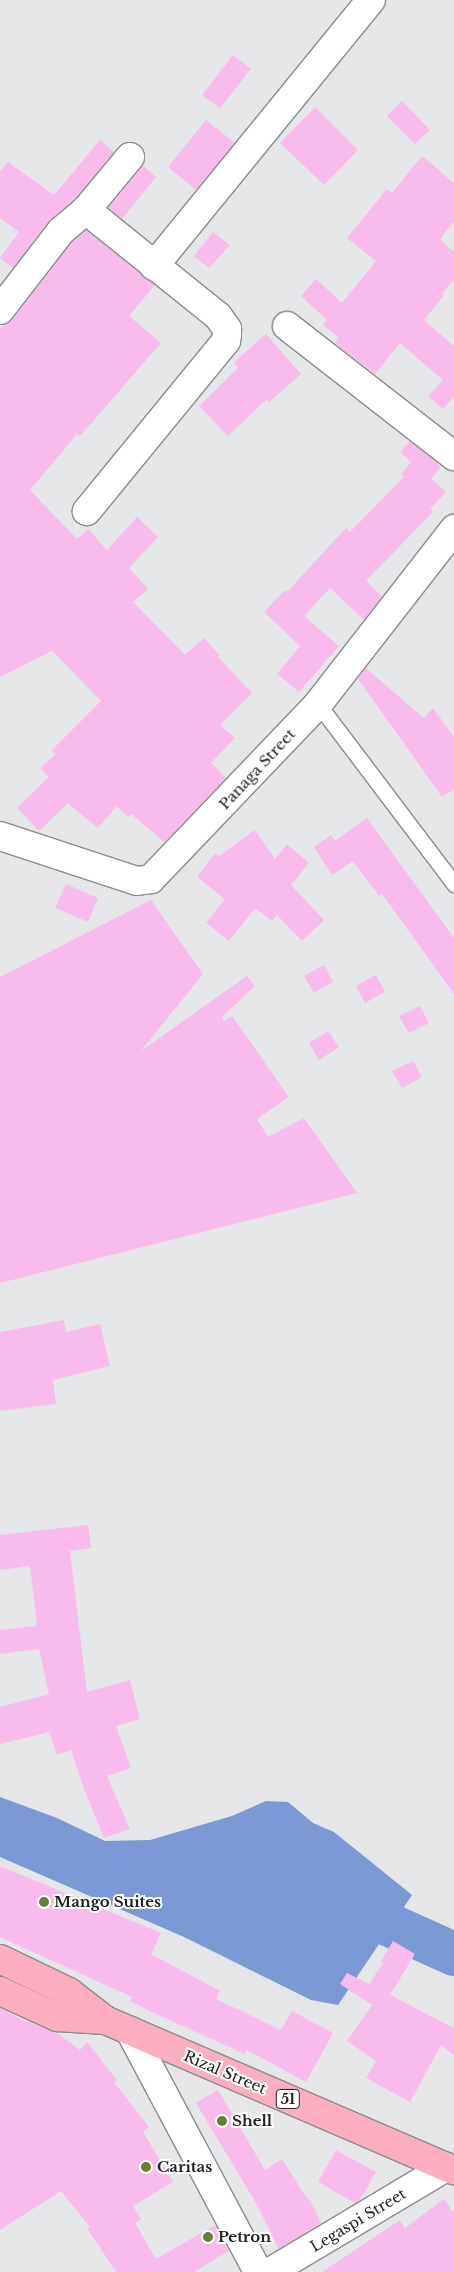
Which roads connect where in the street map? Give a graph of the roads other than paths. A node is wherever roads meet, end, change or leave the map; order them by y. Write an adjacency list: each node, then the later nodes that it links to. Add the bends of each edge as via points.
1 (371, 0): 4 (street)
2 (130, 156): 3 (street)
3 (86, 210): 4 (street); 5 (street, via 61,231)
4 (154, 266): 8 (street, via 218,316 227,329 226,341)
5 (0, 310)
6 (287, 326): 7 (street)
7 (454, 456)
8 (87, 511)
9 (449, 547): 10 (street, Panaga Street)
10 (318, 704): 11 (street, Panaga Street, via 152,879 137,881); 12 (lane)
11 (0, 836)
12 (454, 884)
13 (0, 1959): 15 (main road, Rizal Street / 51, via 69,1992)
14 (0, 1991): 15 (main road, Rizal Street / 51, via 57,2017)
15 (118, 2026): 16 (main road, Rizal Street / 51); 17 (street)
16 (450, 2169): 18 (street, Legaspi Street)
17 (258, 2272)
18 (270, 2272)

